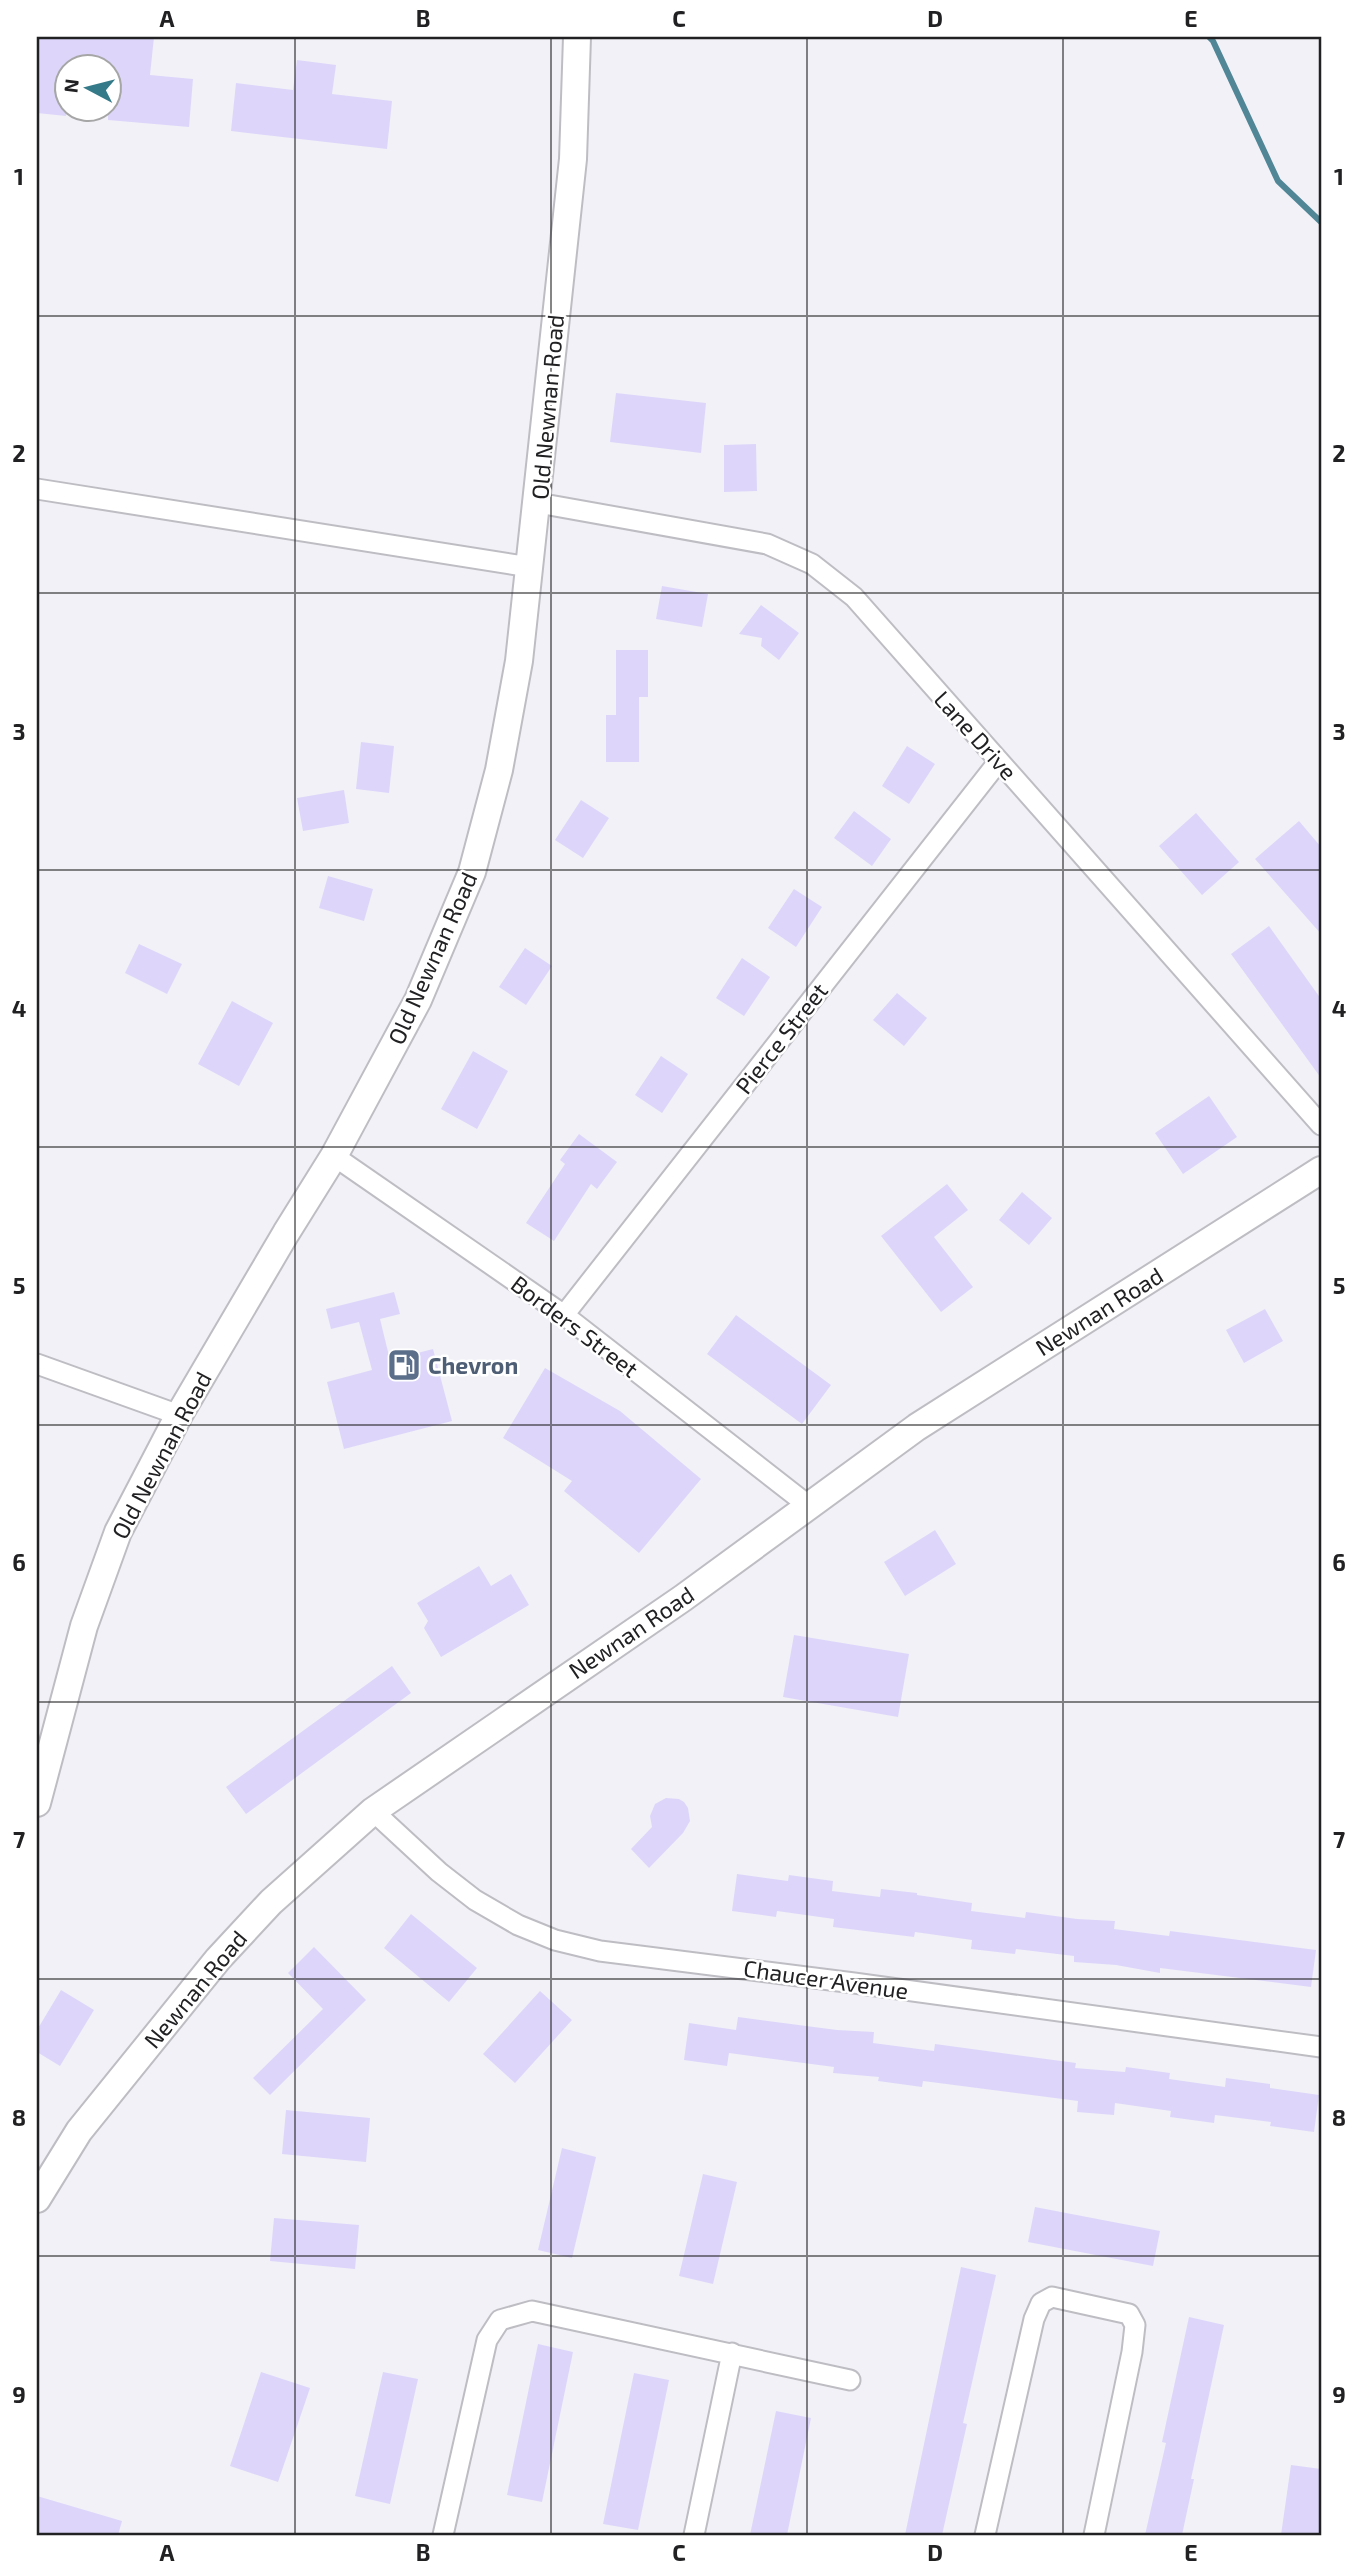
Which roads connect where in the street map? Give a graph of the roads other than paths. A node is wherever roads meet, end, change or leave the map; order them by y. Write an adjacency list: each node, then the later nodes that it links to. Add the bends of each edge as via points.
1 (577, 37): 3 (street, Old Newnan Road, via 573,159)
2 (37, 489): 4 (street)
3 (538, 503): 4 (street, Old Newnan Road); 5 (street, Lane Drive, via 767,544 812,564 854,597)
4 (530, 567): 7 (street, Old Newnan Road, via 502,756 472,872 418,1000)
5 (999, 761): 6 (street, Lane Drive); 9 (street, Pierce Street)
6 (1321, 1125)
7 (334, 1156): 9 (street, Borders Street); 11 (street, Old Newnan Road)
8 (1321, 1170): 12 (street, Newnan Road, via 917,1427)
9 (564, 1315): 12 (street, Borders Street)
10 (37, 1364): 11 (street)
11 (179, 1415): 13 (street, Old Newnan Road, via 118,1532 84,1626)
12 (809, 1506): 14 (street, Newnan Road)
13 (37, 1804)
14 (373, 1811): 15 (street, Chaucer Avenue, via 475,1900 555,1940 600,1951); 16 (street, Newnan Road, via 271,1902 218,1959 79,2131)
15 (1321, 2047)
16 (37, 2199)
17 (732, 2353): 18 (street); 19 (street, via 532,2311 500,2319 487,2340); 20 (street)
18 (850, 2380)
19 (443, 2535)
20 (695, 2535)
21 (985, 2535): 22 (street, via 1034,2319 1041,2303 1052,2297 1129,2315 1135,2325)
22 (1094, 2535)

